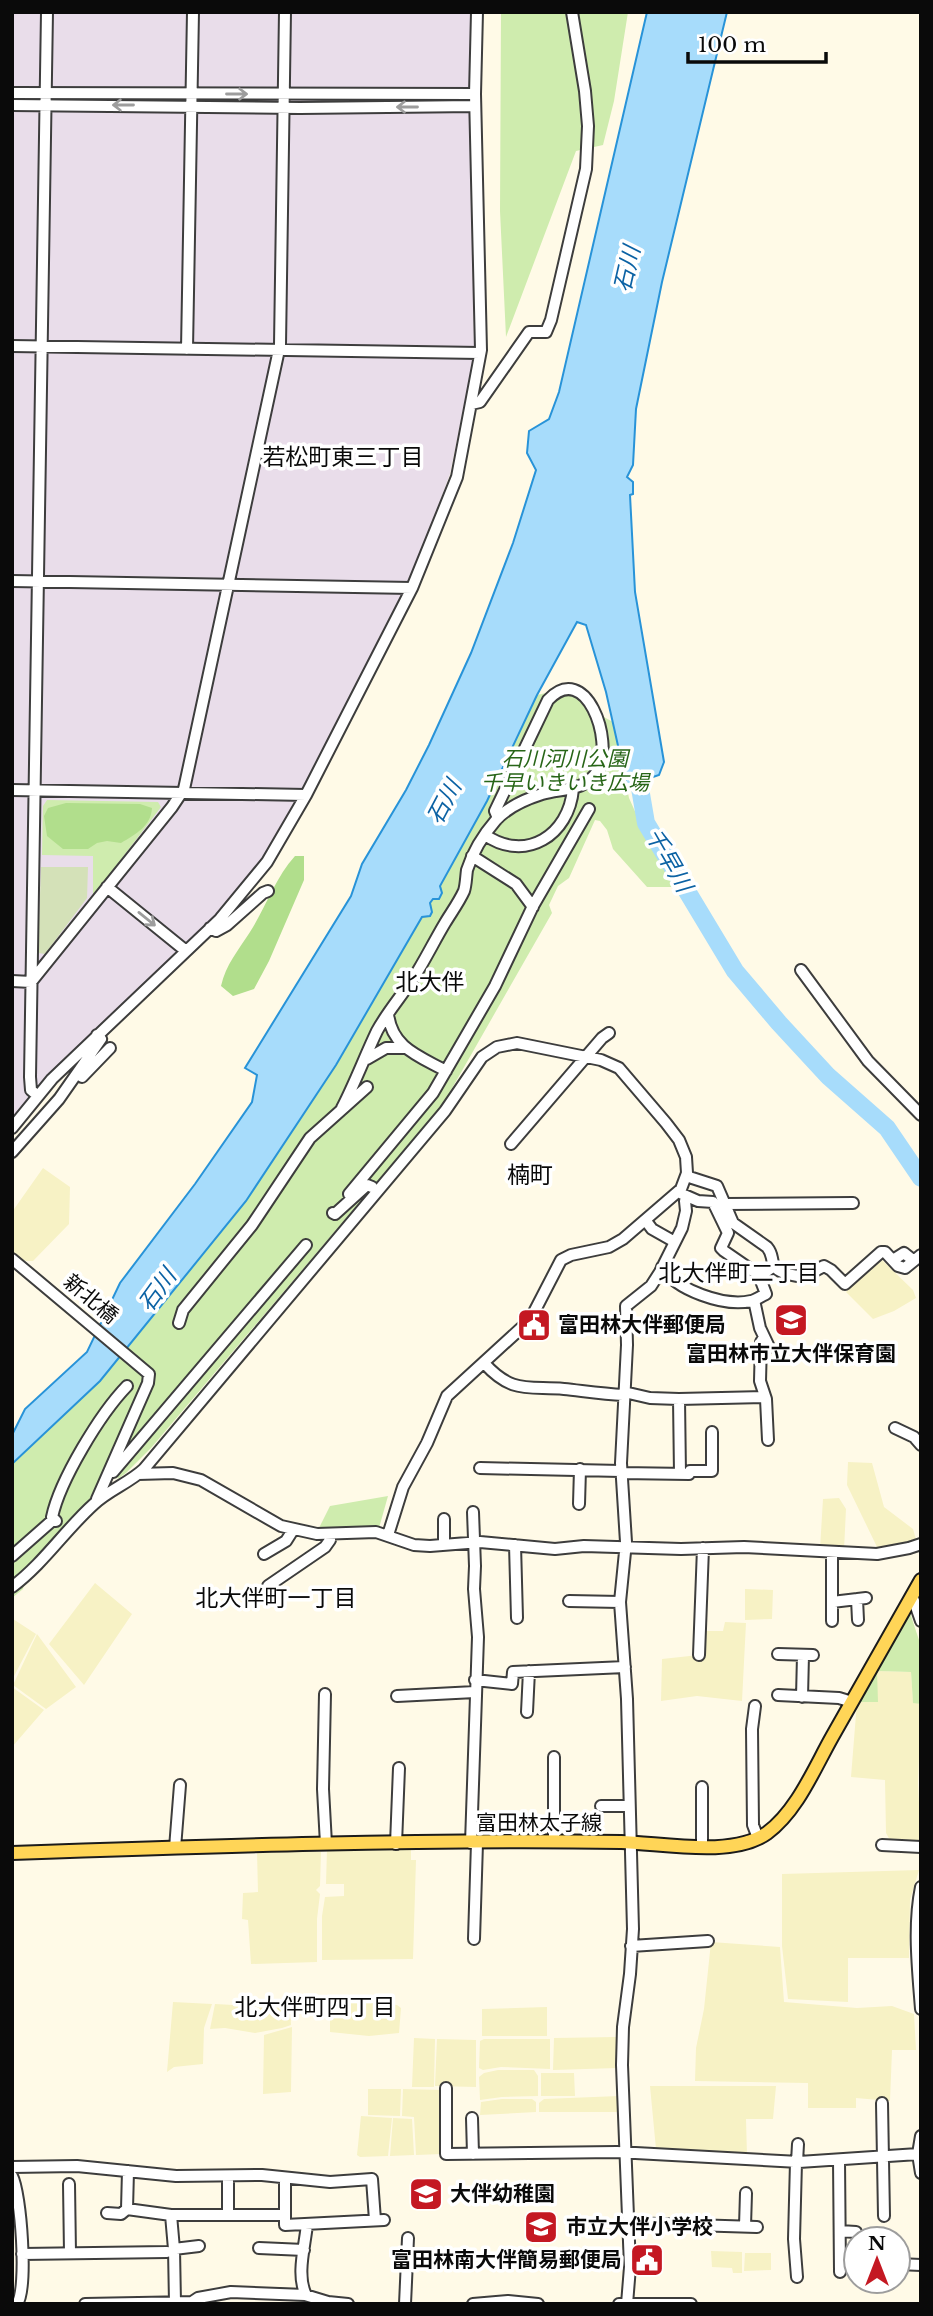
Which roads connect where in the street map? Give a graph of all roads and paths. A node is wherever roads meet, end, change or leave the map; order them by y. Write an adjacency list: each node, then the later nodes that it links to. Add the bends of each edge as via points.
1 (47, 12): 9 (street)
2 (193, 12): 10 (street)
3 (285, 12): 7 (street)
4 (477, 12): 8 (street)
5 (572, 12): 19 (street, via 585,91 586,169 551,320 546,332 529,332 480,402)
6 (12, 93): 9 (street)
7 (284, 94): 8 (street); 10 (street, one-way to 7); 13 (street)
8 (475, 94): 12 (street)
9 (46, 99): 10 (street); 11 (street); 15 (street)
10 (191, 100): 13 (street); 16 (street)
11 (12, 105)
12 (475, 106): 13 (street, one-way to 13); 18 (street)
13 (283, 107): 17 (street)
14 (12, 346): 15 (street)
15 (42, 346): 16 (street); 21 (street)
16 (187, 349): 17 (street)
17 (279, 350): 18 (street); 22 (street)
18 (480, 354): 19 (street)
19 (471, 404): 23 (street, via 457,477)
20 (12, 581): 21 (street)
21 (38, 582): 22 (street); 26 (street)
22 (228, 585): 23 (street); 27 (street)
23 (412, 588): 28 (street)
24 (573, 789): 30 (street, via 534,797); 30 (street, via 591,779 604,746 585,695 564,689 555,692 542,710 495,811); 31 (street, via 568,810 545,839 528,847 511,846)
25 (12, 790): 26 (street)
26 (35, 791): 27 (street); 40 (street)
27 (181, 793): 28 (street); 33 (street)
28 (306, 795): 36 (street, via 267,862)
29 (589, 809): 35 (street)
30 (498, 818): 31 (street)
31 (485, 835): 32 (street)
32 (472, 856): 35 (street, via 516,884); 41 (street, via 464,890 420,969)
33 (107, 887): 37 (street, one-way to 37); 40 (street)
34 (268, 891): 36 (street, via 227,925 216,931)
35 (533, 907): 48 (street)
36 (210, 928): 37 (street)
37 (186, 951): 43 (street)
38 (801, 970): 53 (street, via 868,1061)
39 (12, 981): 40 (street)
40 (32, 981): 51 (street, via 30,1077 31,1090)
41 (388, 1014): 45 (street, via 397,1042); 47 (street)
42 (609, 1033): 46 (street)
43 (97, 1035): 49 (street, via 101,1039); 51 (street)
44 (110, 1048): 49 (street, via 77,1083)
45 (407, 1049): 47 (street, via 386,1048); 48 (street)
46 (585, 1057): 55 (street); 57 (street, via 612,1064 636,1085 683,1148); 86 (street, via 517,1043 497,1047 482,1057 445,1111)
47 (366, 1060): 52 (street)
48 (446, 1071): 59 (street)
49 (71, 1083): 56 (street)
50 (367, 1087): 52 (street)
51 (38, 1096): 54 (street)
52 (342, 1108): 73 (street, via 296,1156 252,1224 183,1310)
53 (921, 1115)
54 (12, 1128)
55 (511, 1144)
56 (12, 1152)
57 (686, 1176): 60 (street); 62 (street, via 717,1186)
58 (372, 1187): 63 (street, via 367,1185)
59 (349, 1194)
60 (683, 1194): 64 (street); 65 (street, via 685,1221); 71 (street, via 713,1202 728,1233 721,1248)
61 (853, 1203): 62 (street)
62 (725, 1204): 69 (street, via 733,1223 771,1252)
63 (332, 1213)
64 (646, 1221): 65 (street); 74 (street, via 614,1245 561,1260 530,1320)
65 (675, 1242): 70 (street)
66 (306, 1245): 88 (street)
67 (918, 1258): 69 (street, via 905,1268 881,1252 845,1284 824,1266 803,1277)
68 (12, 1259): 88 (street, 新北橋, via 149,1374)
69 (774, 1266): 71 (street)
70 (662, 1267): 72 (street, via 707,1298); 76 (street, via 651,1286 626,1306)
71 (758, 1273): 72 (street, via 766,1294)
72 (754, 1300): 77 (street, via 766,1342 761,1342 760,1381)
73 (179, 1323)
74 (484, 1363): 76 (street, via 509,1384); 95 (street, via 447,1396 403,1487)
75 (127, 1386): 104 (street, via 111,1402 60,1489 55,1520)
76 (624, 1394): 78 (street); 85 (street)
77 (765, 1396): 78 (street); 81 (street)
78 (679, 1399): 87 (street)
79 (895, 1428): 82 (street)
80 (712, 1432): 87 (street, via 712,1471)
81 (768, 1440)
82 (921, 1445)
83 (480, 1468): 84 (street)
84 (580, 1469): 85 (street); 90 (street)
85 (621, 1472): 87 (street); 100 (street)
86 (138, 1474): 89 (street); 93 (street, via 173,1473 201,1480)
87 (680, 1474)
88 (107, 1479): 89 (street)
89 (98, 1501): 107 (street, via 42,1562)
90 (579, 1504)
91 (473, 1512): 96 (street)
92 (444, 1518): 98 (street)
93 (293, 1530): 94 (street); 103 (street, via 286,1541)
94 (330, 1534): 95 (street, via 367,1531); 106 (street, via 325,1547)
95 (388, 1535): 98 (street, via 414,1545)
96 (474, 1542): 98 (street); 99 (street); 120 (street)
97 (921, 1544): 102 (street, via 886,1553)
98 (444, 1545)
99 (514, 1545): 100 (street, via 555,1549); 112 (street)
100 (625, 1545): 101 (street); 110 (street)
101 (703, 1548): 102 (street); 117 (street)
102 (832, 1552): 111 (street)
103 (264, 1554)
104 (12, 1556)
105 (921, 1580): 108 (main road, 富田林太子線)
106 (268, 1586)
107 (12, 1587)
108 (912, 1595): 114 (street); 125 (main road, 富田林太子線)
109 (569, 1601): 110 (street)
110 (620, 1602): 118 (street)
111 (832, 1602): 113 (street, via 861,1599); 115 (street)
112 (517, 1618)
113 (858, 1620)
114 (921, 1620)
115 (832, 1621)
116 (778, 1654): 124 (street, via 808,1655)
117 (699, 1655)
118 (625, 1667): 119 (street); 133 (street)
119 (529, 1671): 120 (street, via 513,1672 512,1684); 127 (street)
120 (475, 1686): 123 (street); 137 (street)
121 (325, 1694): 136 (street)
122 (778, 1695): 124 (street)
123 (397, 1696)
124 (802, 1697): 125 (street)
125 (852, 1702): 134 (main road, 富田林太子線, via 794,1803)
126 (755, 1706): 134 (street, via 753,1825)
127 (527, 1712)
128 (554, 1757): 135 (street)
129 (398, 1768): 139 (street)
130 (180, 1785): 143 (street)
131 (702, 1787): 141 (street)
132 (601, 1806): 133 (street)
133 (629, 1806): 138 (street)
134 (758, 1838): 141 (main road, 富田林太子線, via 730,1846)
135 (554, 1842): 137 (main road, 富田林太子線); 138 (main road, 富田林太子線)
136 (326, 1843): 139 (main road, 富田林太子線); 143 (main road, 富田林太子線)
137 (474, 1843): 139 (main road, 富田林太子線); 146 (street)
138 (630, 1843): 141 (main road, 富田林太子線); 148 (street)
139 (396, 1844)
140 (882, 1845): 142 (street)
141 (702, 1846)
142 (921, 1847)
143 (175, 1848): 144 (main road, 富田林太子線)
144 (12, 1853)
145 (921, 1887): 149 (street)
146 (474, 1939)
147 (708, 1941): 148 (street)
148 (631, 1946): 155 (street, via 623,2027)
149 (921, 2009)
150 (446, 2088): 156 (street, via 446,2154)
151 (881, 2103): 158 (street)
152 (472, 2118): 156 (street)
153 (921, 2137): 157 (street)
154 (797, 2144): 160 (street)
155 (626, 2153): 156 (street); 160 (street); 175 (street)
156 (472, 2154)
157 (918, 2154): 158 (street); 163 (street)
158 (881, 2157): 159 (street); 174 (street)
159 (839, 2160): 160 (street); 177 (street)
160 (797, 2162): 186 (street)
161 (12, 2167): 162 (street)
162 (128, 2171): 165 (street); 169 (street)
163 (921, 2173)
164 (12, 2176): 184 (street, via 18,2192)
165 (228, 2176): 166 (street); 172 (street)
166 (285, 2178): 173 (street); 176 (street, via 372,2179 379,2220)
167 (69, 2184): 183 (street)
168 (746, 2193): 175 (street, via 751,2226)
169 (127, 2209): 170 (street, via 121,2214); 171 (street)
170 (107, 2213)
171 (171, 2215): 172 (street); 182 (street)
172 (228, 2215): 173 (street)
173 (285, 2216): 176 (street, via 285,2225)
174 (884, 2216)
175 (628, 2223): 198 (street)
176 (307, 2224): 181 (street)
177 (841, 2231): 185 (street)
178 (408, 2238): 194 (street)
179 (199, 2246): 182 (street)
180 (260, 2248): 181 (street)
181 (304, 2249): 187 (street, via 302,2287)
182 (170, 2250): 183 (street); 189 (street)
183 (70, 2253): 184 (street)
184 (22, 2255): 190 (street, via 22,2297)
185 (840, 2272)
186 (797, 2277)
187 (306, 2295): 188 (street); 192 (street)
188 (261, 2299): 189 (street, via 231,2292)
189 (174, 2303): 191 (street)
190 (17, 2304)
191 (85, 2304)
192 (348, 2304)
193 (396, 2304): 194 (street)
194 (405, 2304)
195 (473, 2304): 196 (street)
196 (538, 2304)
197 (619, 2304): 198 (street)
198 (627, 2304): 199 (street)
199 (691, 2304)

